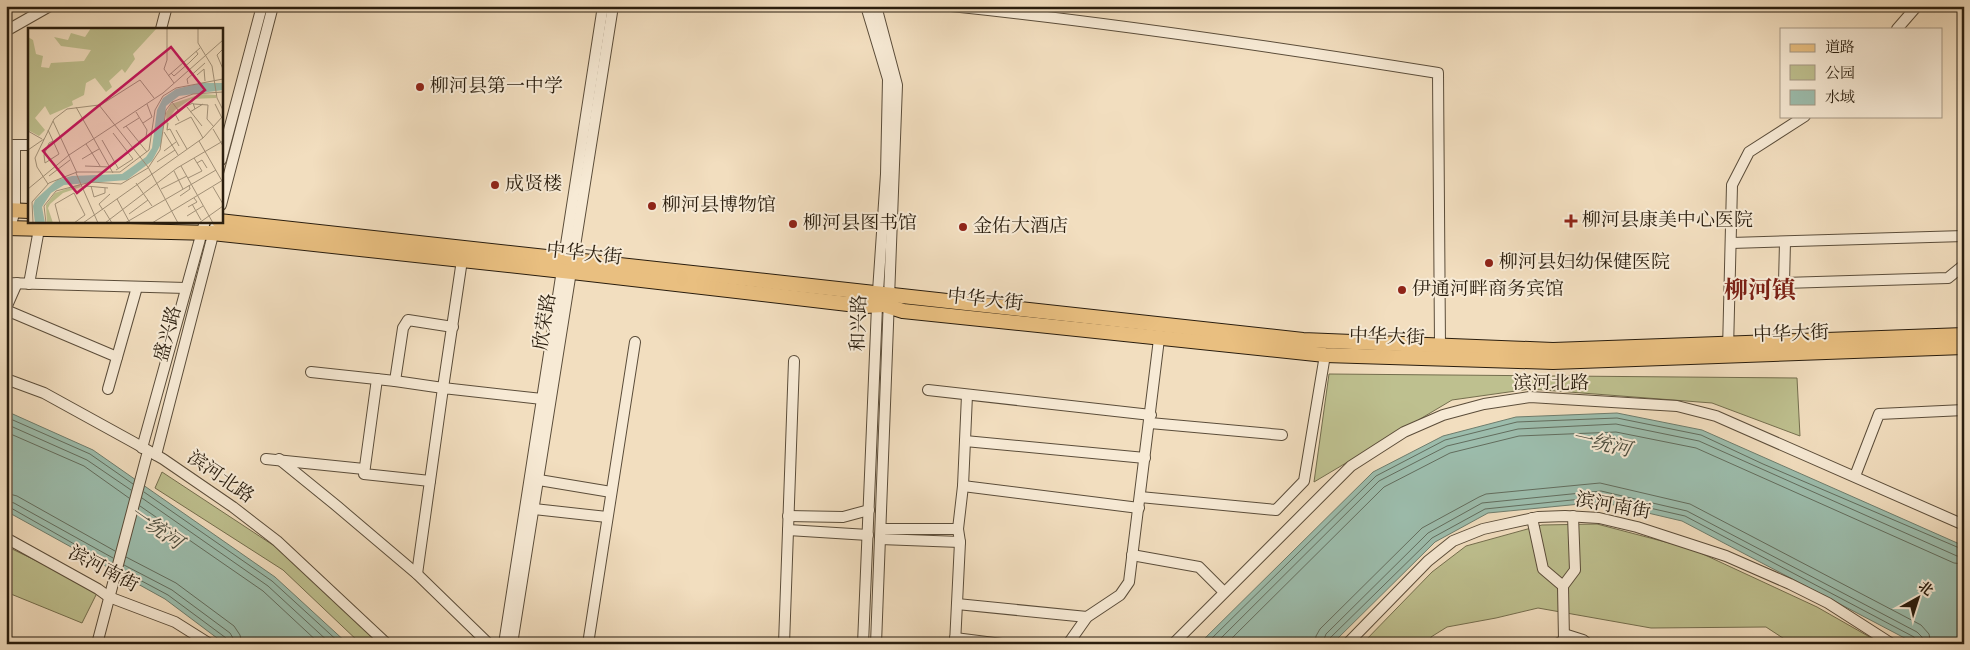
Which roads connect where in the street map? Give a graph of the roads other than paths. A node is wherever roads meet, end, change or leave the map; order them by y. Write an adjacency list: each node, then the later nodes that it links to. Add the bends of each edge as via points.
1 (50, 6): 13 (street)
2 (167, 6): 11 (street)
3 (262, 6): 15 (street)
4 (273, 6): 20 (street)
5 (603, 6): 30 (street, 欣荣路)
6 (614, 6): 30 (street, 欣荣路)
7 (866, 6): 35 (street, 和兴路, via 888,79)
8 (876, 6): 35 (street, 和兴路, via 897,85)
9 (951, 6): 41 (street, via 1202,36 1438,73)
10 (1917, 6): 12 (street)
11 (161, 28)
12 (1899, 28)
13 (6, 31)
14 (222, 115): 15 (street)
15 (233, 118): 19 (street)
16 (1802, 118): 27 (street, via 1749,152 1732,185)
17 (10, 145): 18 (street); 21 (street)
18 (28, 145)
19 (222, 156)
20 (222, 201)
21 (17, 211): 23 (street)
22 (211, 226): 24 (main road, 中华大街); 28 (main road, 中华大街); 30 (main road, 中华大街); 34 (street, 盛兴路); 60 (street, 盛兴路)
23 (8, 228): 24 (main road, 中华大街)
24 (39, 229): 32 (street)
25 (1964, 236): 26 (street)
26 (1785, 242): 27 (street); 29 (street, via 1784,283 1948,278)
27 (1731, 243): 43 (street)
28 (462, 260): 30 (main road, 中华大街); 37 (street)
29 (1964, 265)
30 (568, 266): 35 (main road, 中华大街); 55 (street, 欣荣路); 66 (street, 欣荣路)
31 (12, 283): 32 (street); 36 (street)
32 (29, 284): 33 (street)
33 (137, 287): 34 (street); 45 (street)
34 (186, 288): 60 (street, 盛兴路)
35 (884, 300): 39 (main road, 中华大街, via 903,311); 41 (main road, 中华大街, via 1303,340); 73 (street, 和兴路); 81 (street, 和兴路)
36 (6, 309): 45 (street)
37 (453, 327): 50 (street, via 408,320 403,328); 51 (street)
38 (1964, 335): 43 (main road, 中华大街)
39 (1159, 339): 44 (main road, 中华大街); 57 (street)
40 (634, 342): 69 (street)
41 (1440, 345): 43 (main road, 中华大街, via 1553,350)
42 (1964, 347): 43 (main road, 中华大街)
43 (1728, 350): 44 (main road, 中华大街, via 1553,362)
44 (1325, 355): 70 (street, via 1304,480 1276,510)
45 (117, 357): 52 (street)
46 (794, 362): 74 (street)
47 (311, 372): 49 (street)
48 (6, 378): 60 (street, 滨河北路, via 44,393)
49 (377, 379): 50 (street); 64 (street)
50 (395, 381): 51 (street)
51 (443, 388): 55 (street); 67 (street)
52 (108, 389)
53 (928, 390): 54 (street)
54 (967, 395): 57 (street); 59 (street)
55 (542, 399): 98 (street, 欣荣路)
56 (1964, 410): 65 (street, via 1879,414)
57 (1150, 419): 58 (street); 61 (street)
58 (1282, 435)
59 (965, 441): 61 (street); 68 (street)
60 (148, 451): 89 (street); 96 (street, 滨河北路, via 233,507 277,541)
61 (1145, 458): 70 (street)
62 (266, 459): 63 (street)
63 (279, 459): 64 (street); 86 (street)
64 (364, 469): 67 (street, via 364,474)
65 (1855, 476): 78 (street, 滨河北路); 88 (street, 滨河北路, via 1716,416 1678,406 1530,398 1484,404 1443,415 1404,432 1352,466)
66 (538, 480): 69 (street); 71 (street, 欣荣路)
67 (430, 481): 86 (street)
68 (962, 486): 72 (street); 79 (street)
69 (611, 492): 76 (street)
70 (1140, 497): 72 (street)
71 (534, 508): 76 (street); 99 (street, 欣荣路)
72 (1138, 508): 85 (street)
73 (869, 510): 74 (street, via 844,517); 82 (street, 和兴路)
74 (788, 516): 80 (street)
75 (1573, 516): 77 (street, 滨河南街); 87 (street, via 1575,570); 110 (street, 滨河南街, via 1637,526 1726,556 1828,603)
76 (608, 517): 100 (street)
77 (1532, 518): 87 (street, via 1543,569); 107 (street, 滨河南街, via 1483,528 1453,541 1428,561)
78 (1964, 525)
79 (958, 529): 81 (street); 84 (street)
80 (788, 530): 82 (street); 101 (street)
81 (880, 534): 84 (street); 103 (street, 和兴路)
82 (868, 535): 102 (street, 和兴路)
83 (6, 538): 89 (street, 滨河南街)
84 (960, 542): 90 (street)
85 (1132, 555): 88 (street, via 1199,567); 91 (street, via 1129,582 1120,595)
86 (417, 574): 97 (street)
87 (1563, 586): 92 (street)
88 (1224, 592): 106 (street, 滨河北路)
89 (109, 597): 94 (street); 95 (street, 滨河南街, via 175,622)
90 (957, 604): 91 (street); 93 (street)
91 (1087, 617): 105 (street)
92 (1564, 634): 108 (street, via 1564,640); 109 (street)
93 (955, 641): 104 (street)
94 (97, 644)
95 (210, 644)
96 (387, 644)
97 (489, 644)
98 (504, 644)
99 (512, 644)
100 (588, 644)
101 (784, 644)
102 (863, 644)
103 (876, 644)
104 (1002, 644)
105 (1068, 644)
106 (1173, 644)
107 (1347, 644)
108 (1557, 644)
109 (1588, 644)
110 (1892, 644)

